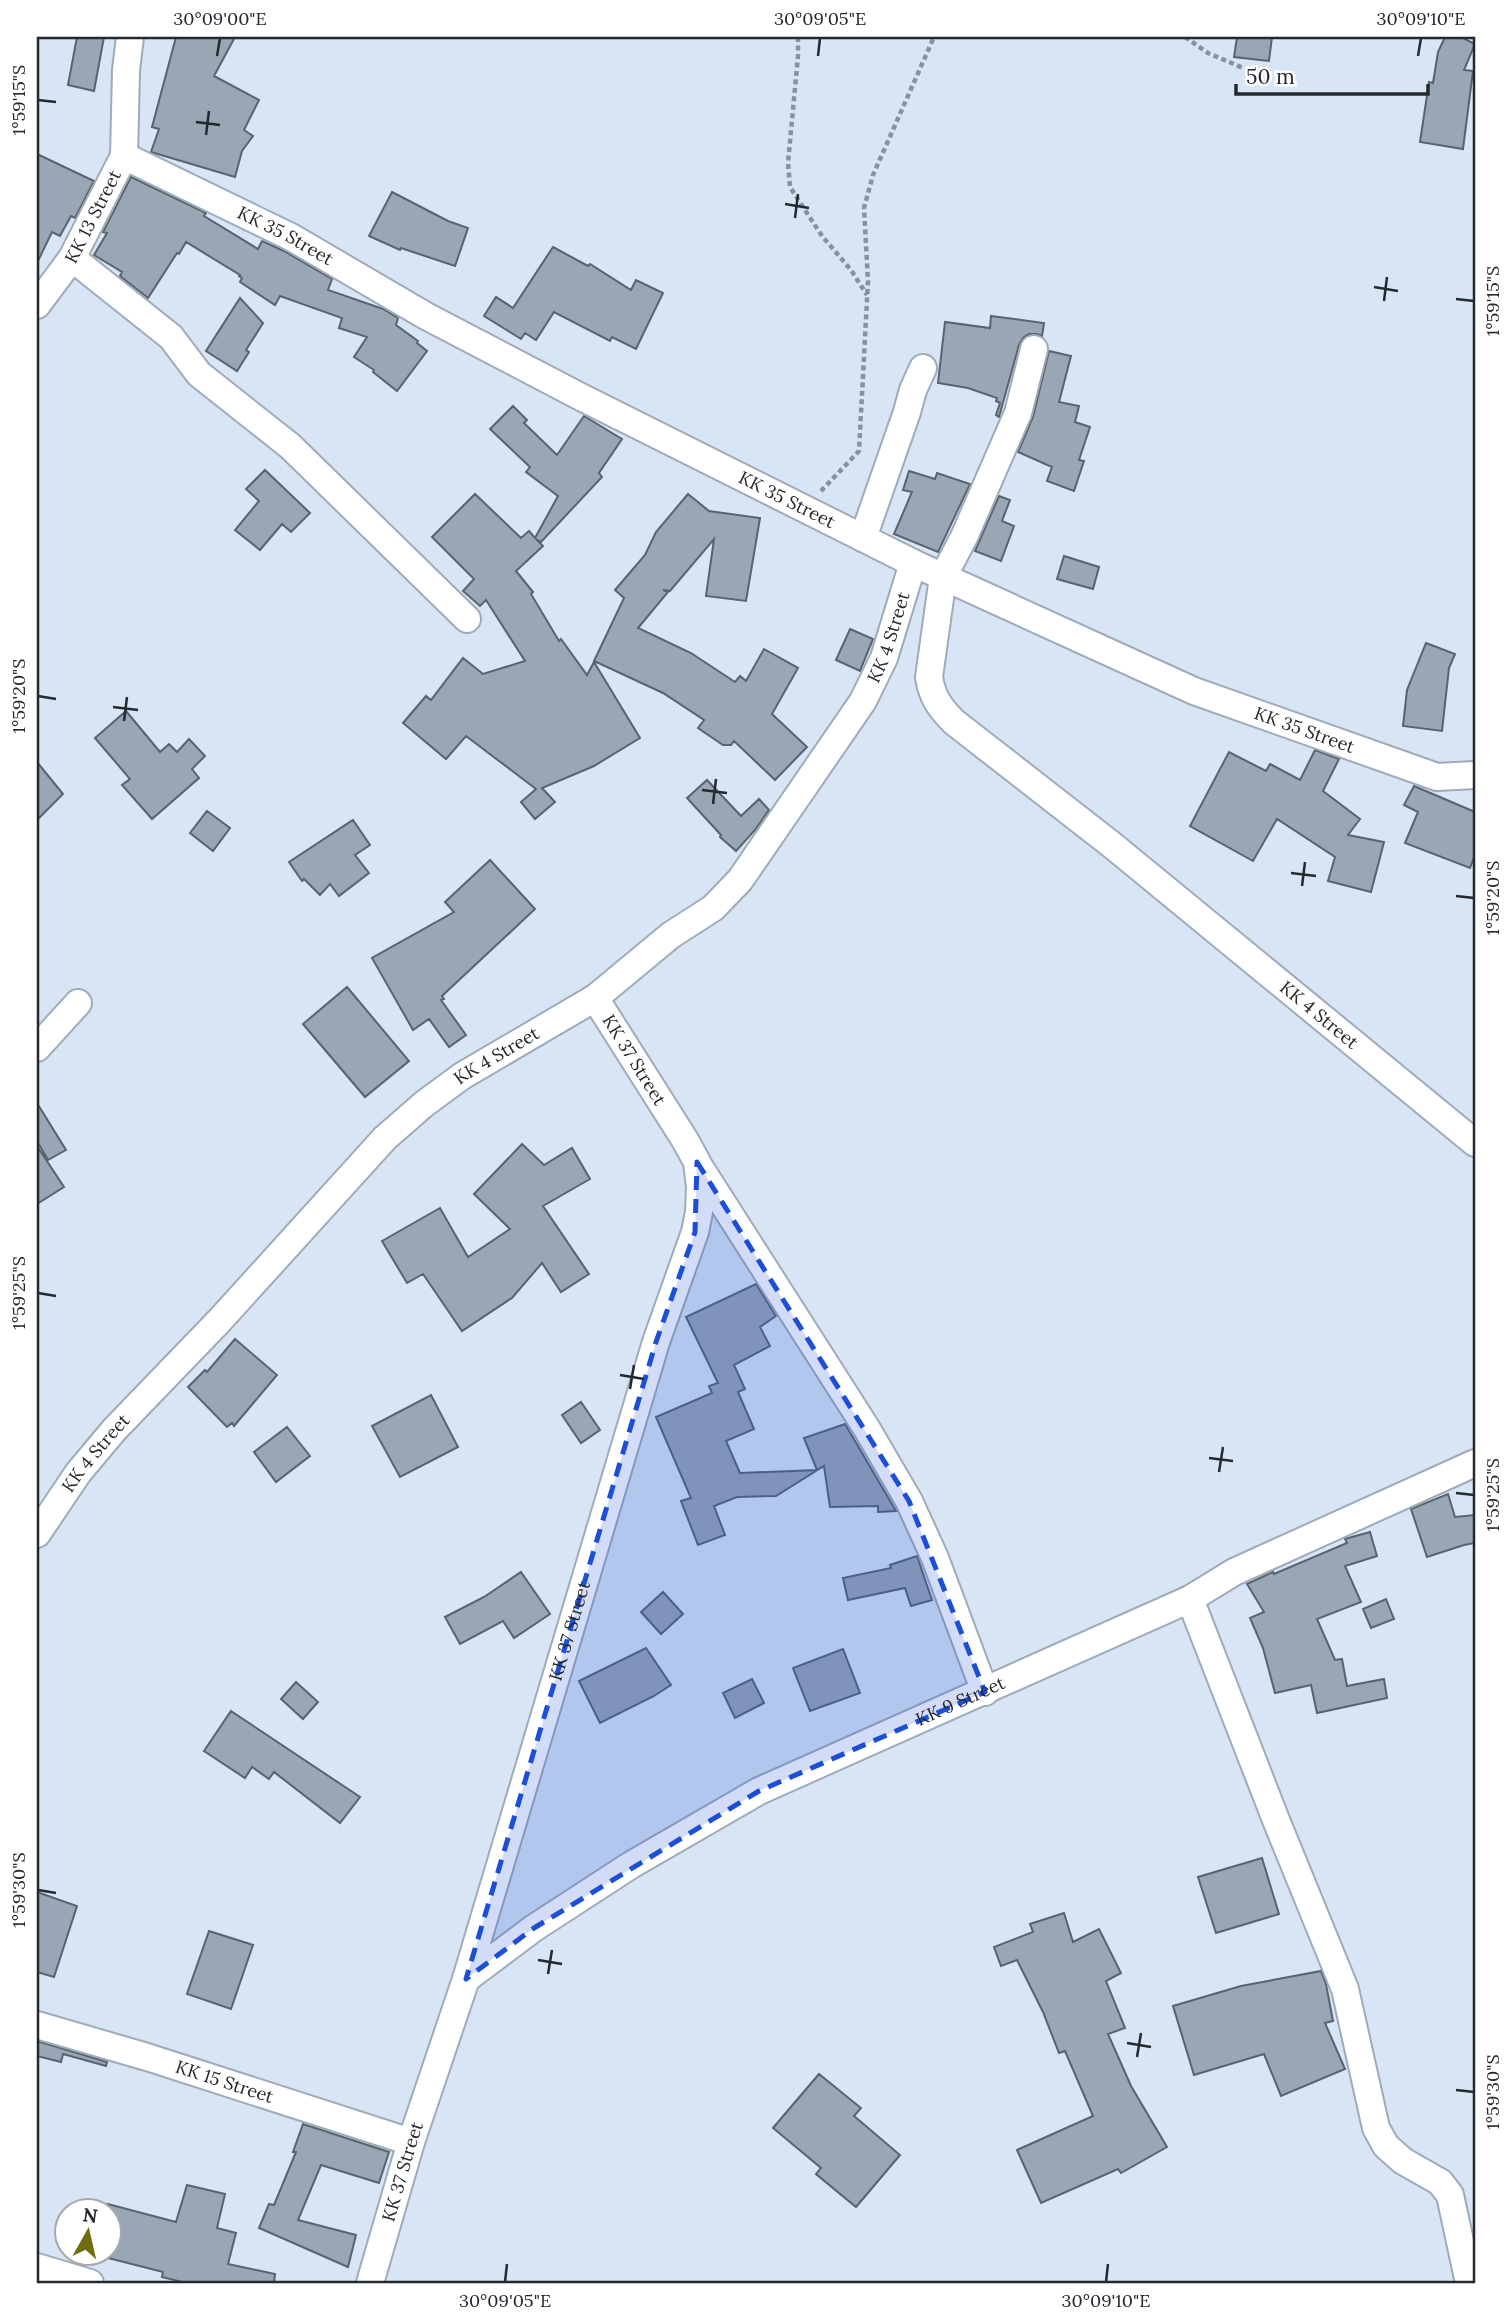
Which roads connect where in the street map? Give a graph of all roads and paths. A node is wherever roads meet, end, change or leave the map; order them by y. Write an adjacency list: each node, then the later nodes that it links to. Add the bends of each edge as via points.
1 (130, 37): 6 (street, KK 13 Street)
2 (798, 37): 8 (path, via 790,187)
3 (934, 37): 8 (path, via 873,175 864,208)
4 (1185, 37): 5 (path)
5 (1243, 68)
6 (124, 156): 7 (street, KK 13 Street); 12 (street, KK 35 Street, via 291,237 426,316)
7 (72, 258): 9 (street, KK 13 Street); 16 (street, via 171,337 199,374 290,446)
8 (868, 296): 12 (path, via 859,451)
9 (37, 305)
10 (1034, 349): 15 (street, KK 4 Street, via 1018,413)
11 (923, 368): 13 (street)
12 (803, 508): 13 (street, KK 35 Street)
13 (863, 538): 14 (street, KK 35 Street)
14 (913, 563): 15 (street, KK 35 Street); 18 (street, KK 4 Street, via 884,659 863,701 740,880 713,908 639,960)
15 (943, 577): 17 (street, KK 35 Street, via 1194,691 1437,778); 21 (street, KK 4 Street, via 929,677 939,707)
16 (467, 619)
17 (1475, 775)
18 (595, 998): 22 (street, KK 37 Street); 24 (street, KK 4 Street, via 462,1076 385,1138 114,1430)
19 (78, 1003): 20 (street)
20 (37, 1048)
21 (1475, 1143)
22 (696, 1162): 26 (street, via 909,1501); 27 (street, KK 37 Street, via 701,1187 695,1232 656,1342)
23 (1475, 1463): 25 (street, KK 9 Street, via 1234,1572)
24 (37, 1534)
25 (1189, 1599): 26 (street, KK 9 Street); 33 (street, via 1345,1989 1376,2128 1386,2146 1440,2182 1450,2194)
26 (985, 1692): 27 (street, KK 9 Street, via 759,1791 631,1864)
27 (466, 1979): 29 (street, KK 37 Street)
28 (37, 2025): 29 (street, KK 15 Street)
29 (411, 2142): 32 (street, KK 37 Street)
30 (37, 2267): 31 (street)
31 (90, 2283)
32 (370, 2283)
33 (1469, 2283)

